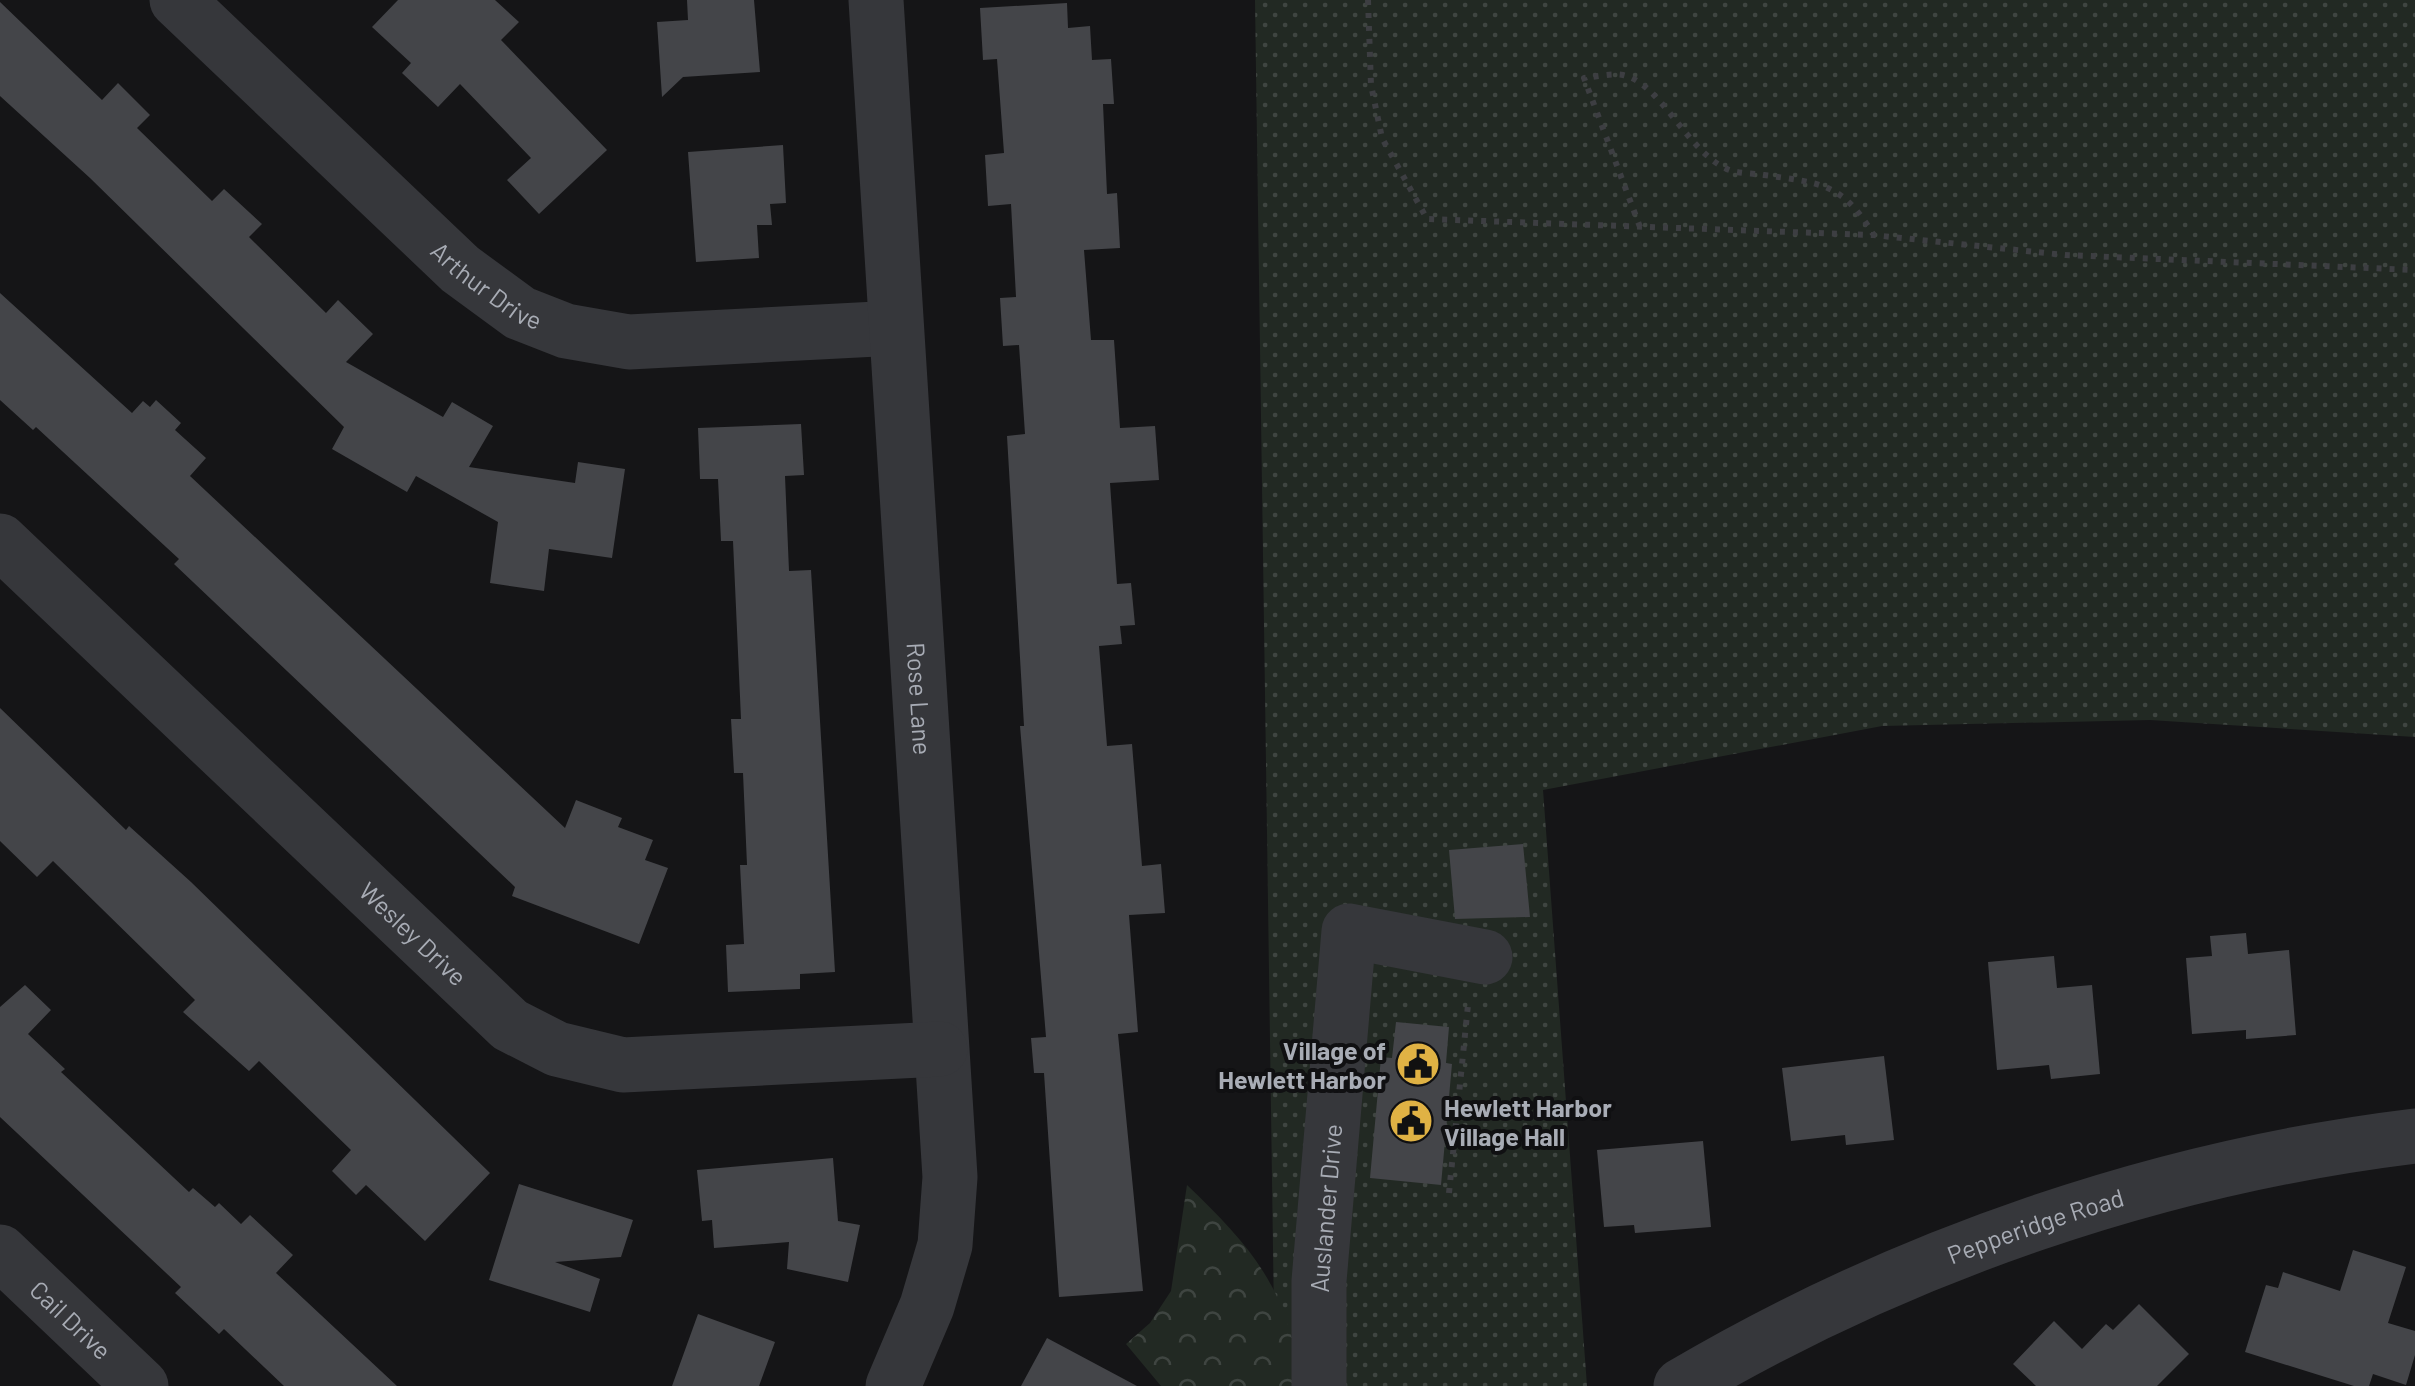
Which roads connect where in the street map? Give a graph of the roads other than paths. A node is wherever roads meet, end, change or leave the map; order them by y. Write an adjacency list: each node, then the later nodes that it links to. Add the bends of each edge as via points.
1 (178, 0): 3 (street, Arthur Drive, via 460,269 520,314 566,332 629,342)
2 (876, 0): 3 (street, Rose Lane)
3 (896, 328): 6 (street, Rose Lane)
4 (0, 541): 6 (street, Wesley Drive, via 510,1025 557,1049 623,1065)
5 (1479, 956): 11 (street, Auslander Drive, via 1349,931 1319,1282)
6 (940, 1050): 10 (street, Rose Lane, via 950,1177 945,1245)
7 (2415, 1136): 12 (street, Pepperidge Road, via 2215,1171 2052,1218 1894,1279)
8 (0, 1252): 9 (street, Cail Drive)
9 (141, 1386)
10 (892, 1386)
11 (1318, 1386)
12 (1681, 1386)

